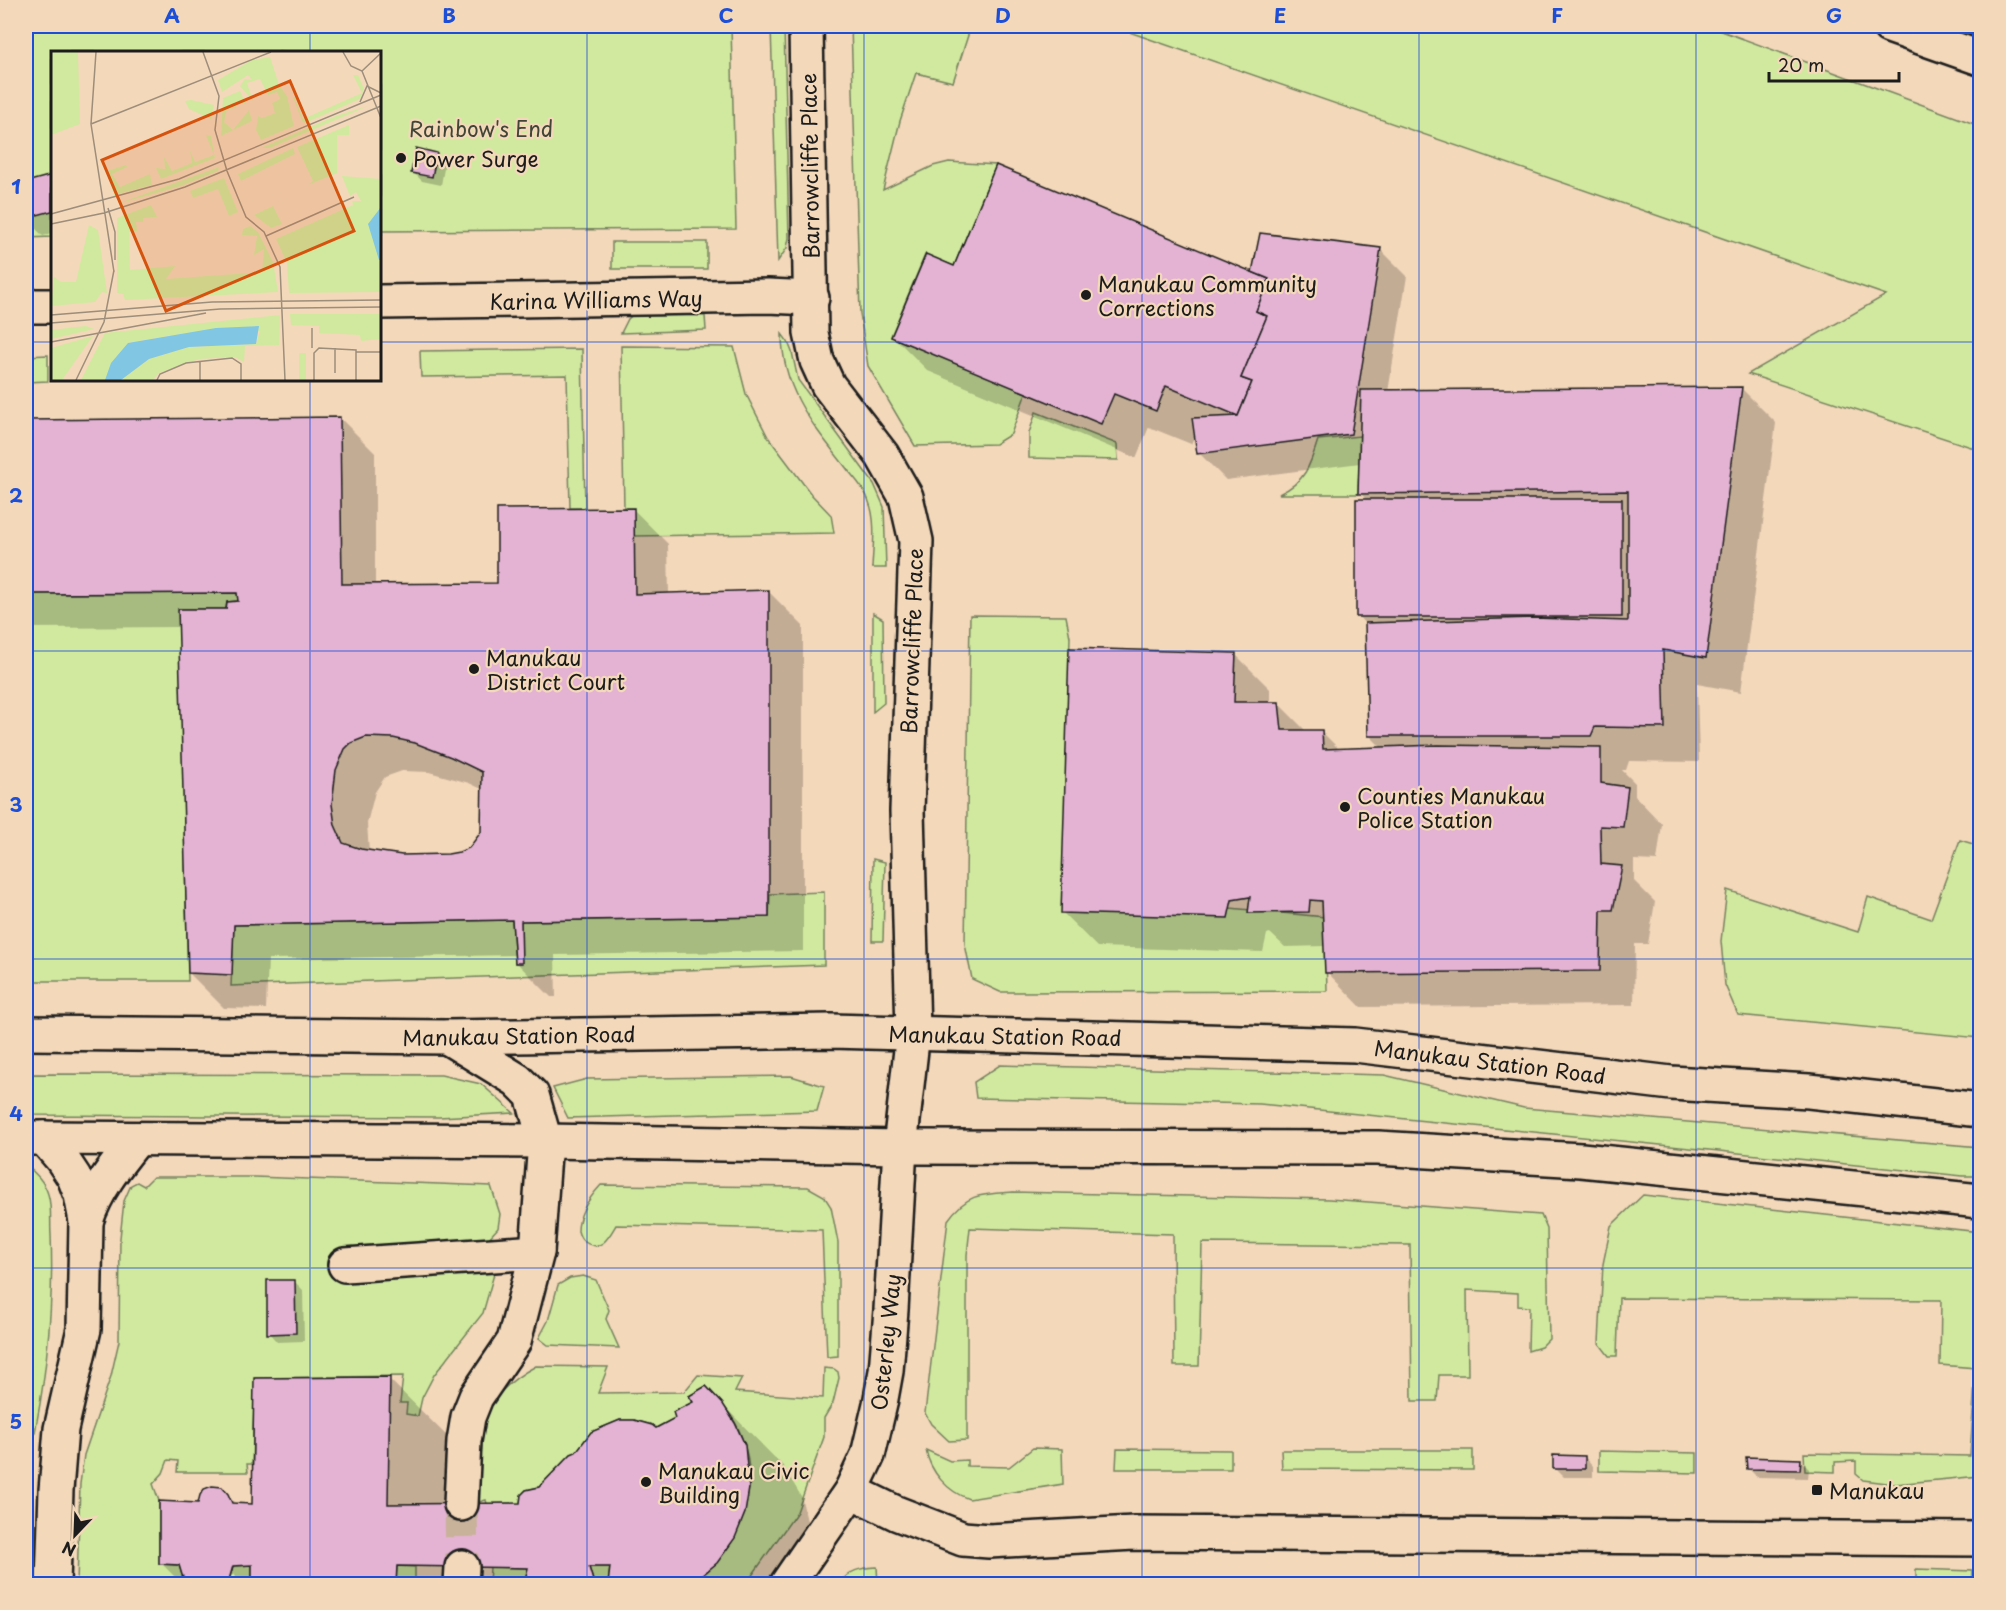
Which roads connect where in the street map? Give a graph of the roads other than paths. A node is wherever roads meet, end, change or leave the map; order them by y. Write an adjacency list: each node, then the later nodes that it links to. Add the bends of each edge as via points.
1 (806, 26): 4 (main road, Barrowcliffe Place)
2 (1889, 26): 3 (main road)
3 (1980, 58)
4 (812, 297): 5 (main road, Karina Williams Way); 8 (main road, Barrowcliffe Place, via 811,333 817,361 828,385 900,485 915,541 907,811)
5 (381, 302)
6 (26, 306): 7 (main road)
7 (51, 306)
8 (913, 1032): 10 (main road, Manukau Station Road); 11 (main road, Manukau Station Road, via 1355,1045 1671,1083 1809,1091); 15 (main road, Barrowcliffe Place)
9 (26, 1034): 10 (main road, Manukau Station Road)
10 (447, 1037): 14 (main road, via 517,1080 532,1095)
11 (1980, 1110)
12 (35, 1138): 13 (main road); 17 (main road, via 62,1159 74,1177)
13 (137, 1139): 14 (main road); 17 (main road, via 100,1187)
14 (545, 1141): 15 (main road); 18 (main road)
15 (900, 1146): 16 (main road, via 1378,1148 1581,1160); 20 (main road, Osterley Way, via 886,1371 868,1455)
16 (1980, 1201)
17 (86, 1221): 23 (main road, via 84,1329 61,1429)
18 (537, 1252): 19 (main road); 21 (main road, via 514,1341 476,1397 468,1417)
19 (345, 1265)
20 (851, 1491): 22 (main road, via 963,1539 989,1541 1134,1533); 24 (main road, Osterley Way)
21 (461, 1504)
22 (1980, 1539)
23 (53, 1584)
24 (787, 1584)

